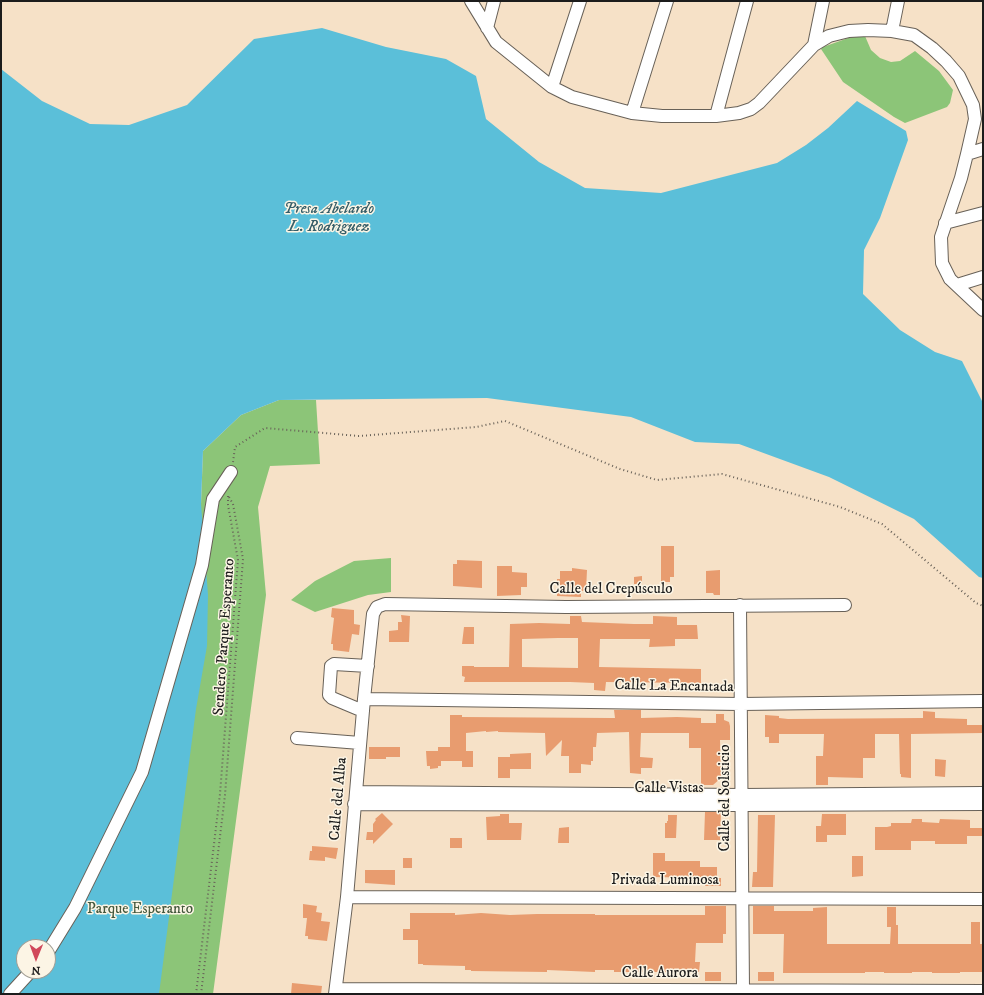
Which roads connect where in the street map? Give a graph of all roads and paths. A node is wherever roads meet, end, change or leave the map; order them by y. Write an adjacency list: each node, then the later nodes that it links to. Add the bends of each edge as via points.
1 (471, 1): 8 (street)
2 (494, 1): 8 (street)
3 (580, 1): 11 (street)
4 (667, 1): 13 (street)
5 (747, 1): 14 (street)
6 (823, 1): 10 (street)
7 (898, 1): 9 (street)
8 (486, 28): 11 (street, via 496,42)
9 (892, 31): 10 (street, via 849,31 829,36); 12 (street, via 914,35 946,61 959,76)
10 (814, 45): 14 (street, via 751,109)
11 (552, 87): 13 (street, via 572,97)
12 (978, 111): 16 (street)
13 (632, 113): 14 (street)
14 (716, 116)
15 (983, 149): 16 (street)
16 (967, 154): 18 (street)
17 (983, 213): 18 (street)
18 (945, 223): 20 (street, via 941,237 942,263 950,279)
19 (983, 277): 20 (street)
20 (957, 285): 21 (street)
21 (983, 310)
22 (231, 472): 27 (path, via 235,447 265,428 359,436 476,427 505,421 620,468 657,480 722,474 840,507 882,524 976,603); 43 (street, via 213,499 202,565 142,772 75,908)
23 (228, 492): 24 (path)
24 (228, 496): 55 (path, Sendero Parque Esperanto, via 238,560 220,794); 56 (path, Sendero Parque Esperanto, via 233,504 243,559 225,794)
25 (740, 605): 26 (street, Calle del Crepúsculo); 28 (street, Calle del Crepúsculo, via 566,607 385,604); 31 (street, Calle del Solsticio)
26 (845, 605)
27 (983, 606)
28 (377, 607): 29 (street, Calle del Alba, via 373,614)
29 (368, 666): 32 (street, Calle del Alba); 32 (street, via 331,666 329,696)
30 (983, 701): 31 (street, Calle La Encantada)
31 (741, 704): 32 (street, Calle La Encantada); 38 (street, Calle del Solsticio)
32 (364, 705): 34 (street, Calle del Alba)
33 (297, 738): 34 (street)
34 (360, 744): 36 (street, Calle del Alba)
35 (983, 793): 37 (street, Calle Vistas)
36 (355, 798): 38 (street, Calle Vistas); 40 (street, Calle del Alba)
37 (964, 798): 38 (street, Calle Vistas); 39 (street, Calle Vistas)
38 (742, 800): 41 (street, Calle del Solsticio)
39 (983, 804)
40 (347, 897): 41 (street, Privada Luminosa); 46 (street, Calle del Alba)
41 (742, 898): 42 (street, Privada Luminosa); 45 (street, Calle del Solsticio)
42 (983, 899)
43 (56, 939)
44 (24, 979): 54 (street)
45 (743, 990): 50 (street, Calle Aurora); 51 (street, Calle Aurora)
46 (336, 991): 48 (street, Calle Aurora)
47 (983, 991): 53 (street, Calle Aurora)
48 (599, 992): 49 (street, Calle Aurora)
49 (648, 992): 50 (street, Calle Aurora)
50 (698, 992)
51 (759, 992): 52 (street, Calle Aurora)
52 (885, 992): 53 (street, Calle Aurora)
53 (951, 992)
54 (10, 994)
55 (196, 994)
56 (201, 994)

